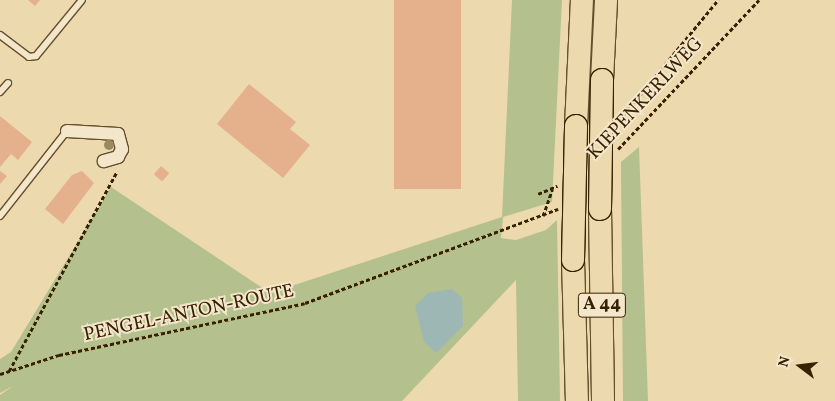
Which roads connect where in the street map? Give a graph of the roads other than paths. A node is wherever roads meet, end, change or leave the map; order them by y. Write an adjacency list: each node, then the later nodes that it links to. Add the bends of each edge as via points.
1 (82, 0): 4 (lane, via 36,56 29,57)
2 (582, 0): 10 (highway, A 44, bridge, via 573,260)
3 (606, 0): 11 (highway, A 44, bridge, via 600,209)
4 (0, 35)
5 (8, 83): 6 (lane)
6 (0, 92)
7 (67, 131): 8 (street, via 118,134 122,149 118,157); 9 (lane)
8 (104, 161)
9 (0, 216)
10 (577, 401)
11 (603, 401)

